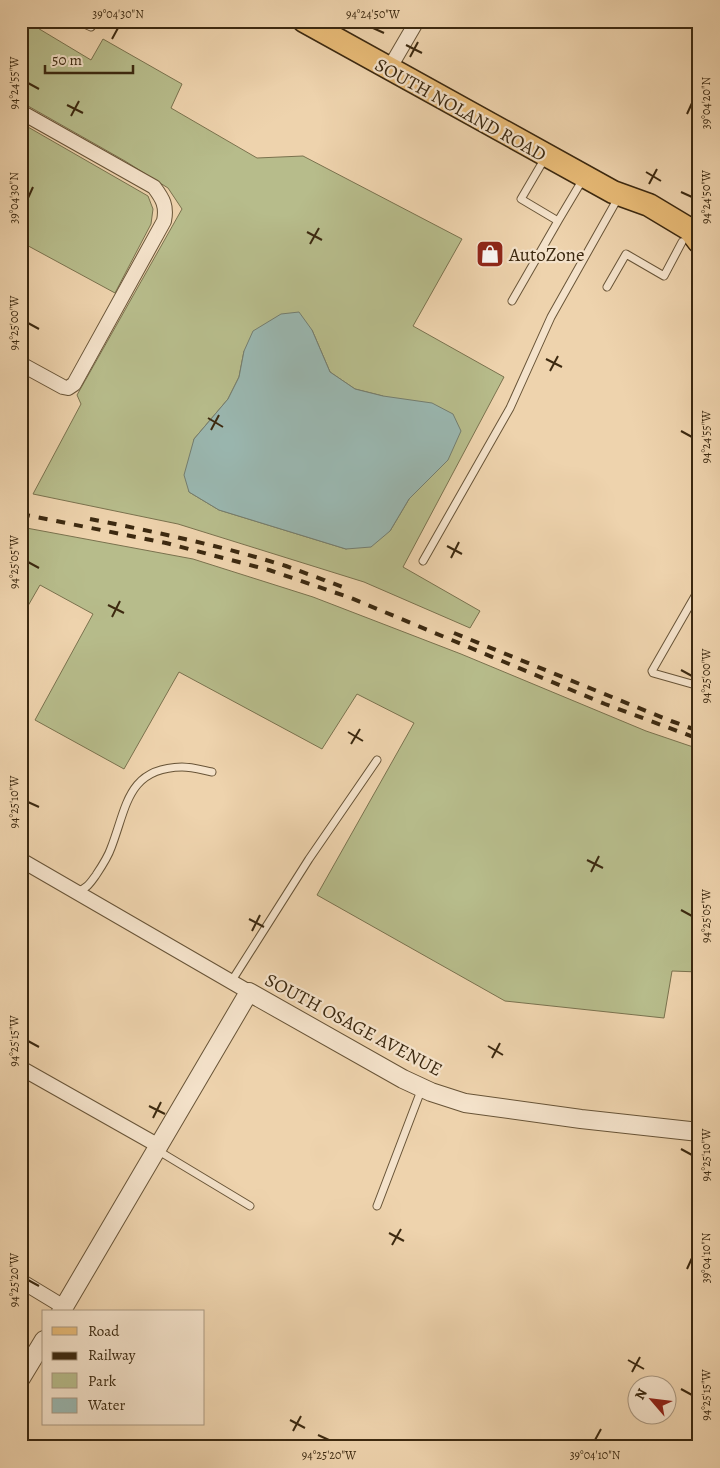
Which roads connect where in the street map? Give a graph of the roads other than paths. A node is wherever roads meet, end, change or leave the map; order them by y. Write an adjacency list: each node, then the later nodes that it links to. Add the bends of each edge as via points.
1 (78, 21): 2 (lane, via 91,27)
2 (96, 21)
3 (417, 21): 5 (street)
4 (317, 26): 5 (main road, SOUTH NOLAND ROAD)
5 (389, 69): 7 (main road, SOUTH NOLAND ROAD)
6 (21, 112): 14 (street, via 154,187 165,203 166,211 164,221 74,384 68,388 56,384)
7 (546, 156): 8 (main road, SOUTH NOLAND ROAD); 10 (lane, via 521,199)
8 (585, 177): 9 (main road, SOUTH NOLAND ROAD); 10 (lane)
9 (619, 195): 11 (main road, SOUTH NOLAND ROAD, via 649,205 689,229); 15 (lane, via 551,316 510,408)
10 (558, 221): 13 (lane)
11 (693, 244): 12 (lane, via 664,276 626,254)
12 (607, 287)
13 (512, 301)
14 (21, 364)
15 (424, 561)
16 (699, 589): 17 (lane, via 652,671)
17 (699, 686)
18 (377, 760): 22 (lane, via 309,859)
19 (212, 772): 21 (lane, via 184,767 159,769 140,780 123,810 106,860 88,886)
20 (22, 862): 21 (street, SOUTH OSAGE AVENUE)
21 (74, 890): 22 (street, SOUTH OSAGE AVENUE)
22 (232, 982): 23 (street, SOUTH OSAGE AVENUE)
23 (249, 992): 25 (street, SOUTH OSAGE AVENUE); 27 (street)
24 (21, 1068): 27 (street)
25 (422, 1088): 26 (street, SOUTH OSAGE AVENUE, via 465,1103); 29 (lane)
26 (699, 1132)
27 (158, 1148): 28 (lane); 31 (street)
28 (250, 1206)
29 (377, 1206)
30 (21, 1281): 31 (street)
31 (62, 1309)
32 (42, 1343): 33 (street)
33 (21, 1378)

